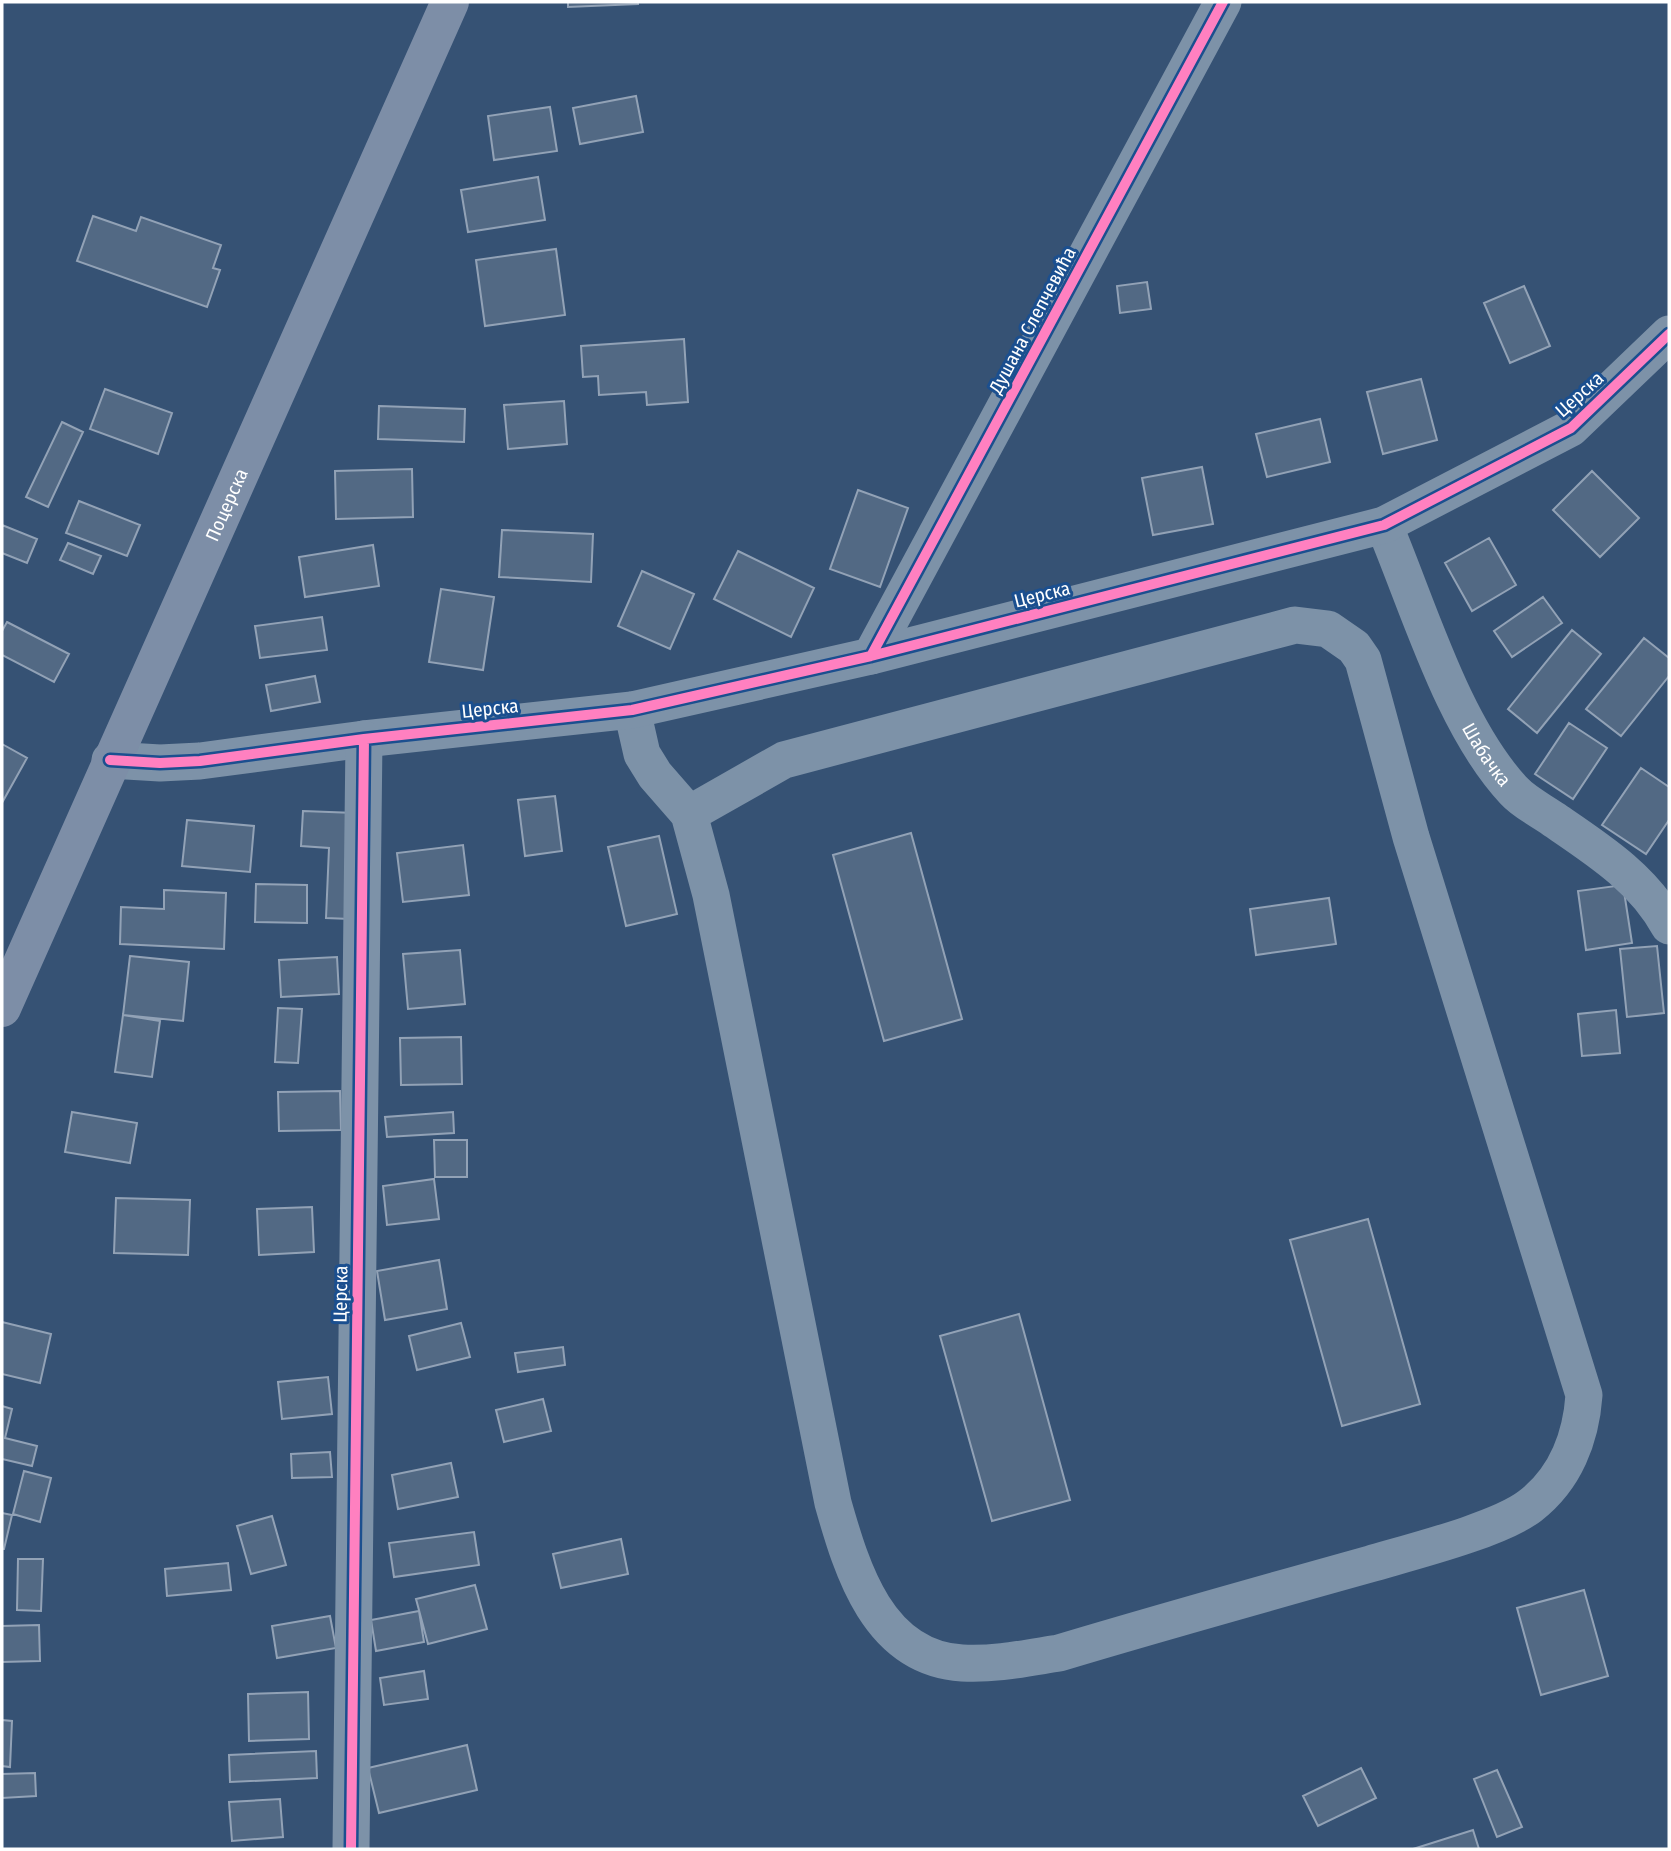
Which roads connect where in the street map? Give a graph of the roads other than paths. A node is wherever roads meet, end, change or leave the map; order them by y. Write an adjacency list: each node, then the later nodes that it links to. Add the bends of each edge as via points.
1 (450, 2): 8 (main road, Поцерска)
2 (1223, 2): 5 (street, Душана Слепчевића)
3 (1669, 334): 4 (street, Церска, via 1571,428)
4 (1384, 525): 5 (street, Церска); 10 (street, Шабачка, via 1459,709 1485,758 1516,794 1620,867 1659,907)
5 (871, 656): 6 (street, Церска)
6 (632, 710): 7 (street, Церска); 9 (street, via 642,754 654,775)
7 (364, 739): 8 (street, Церска, via 200,761); 12 (street, Церска)
8 (110, 760): 11 (main road, Поцерска)
9 (689, 814): 9 (street, via 711,895 833,1503 850,1563 870,1604 895,1634 923,1655 960,1663 1059,1653 1409,1553 1514,1517 1531,1506 1558,1476 1577,1438 1584,1395 1411,837 1369,675 1354,647 1342,637 1320,627 1295,625 784,760)
10 (1669, 926)
11 (2, 1008)
12 (351, 1849)

